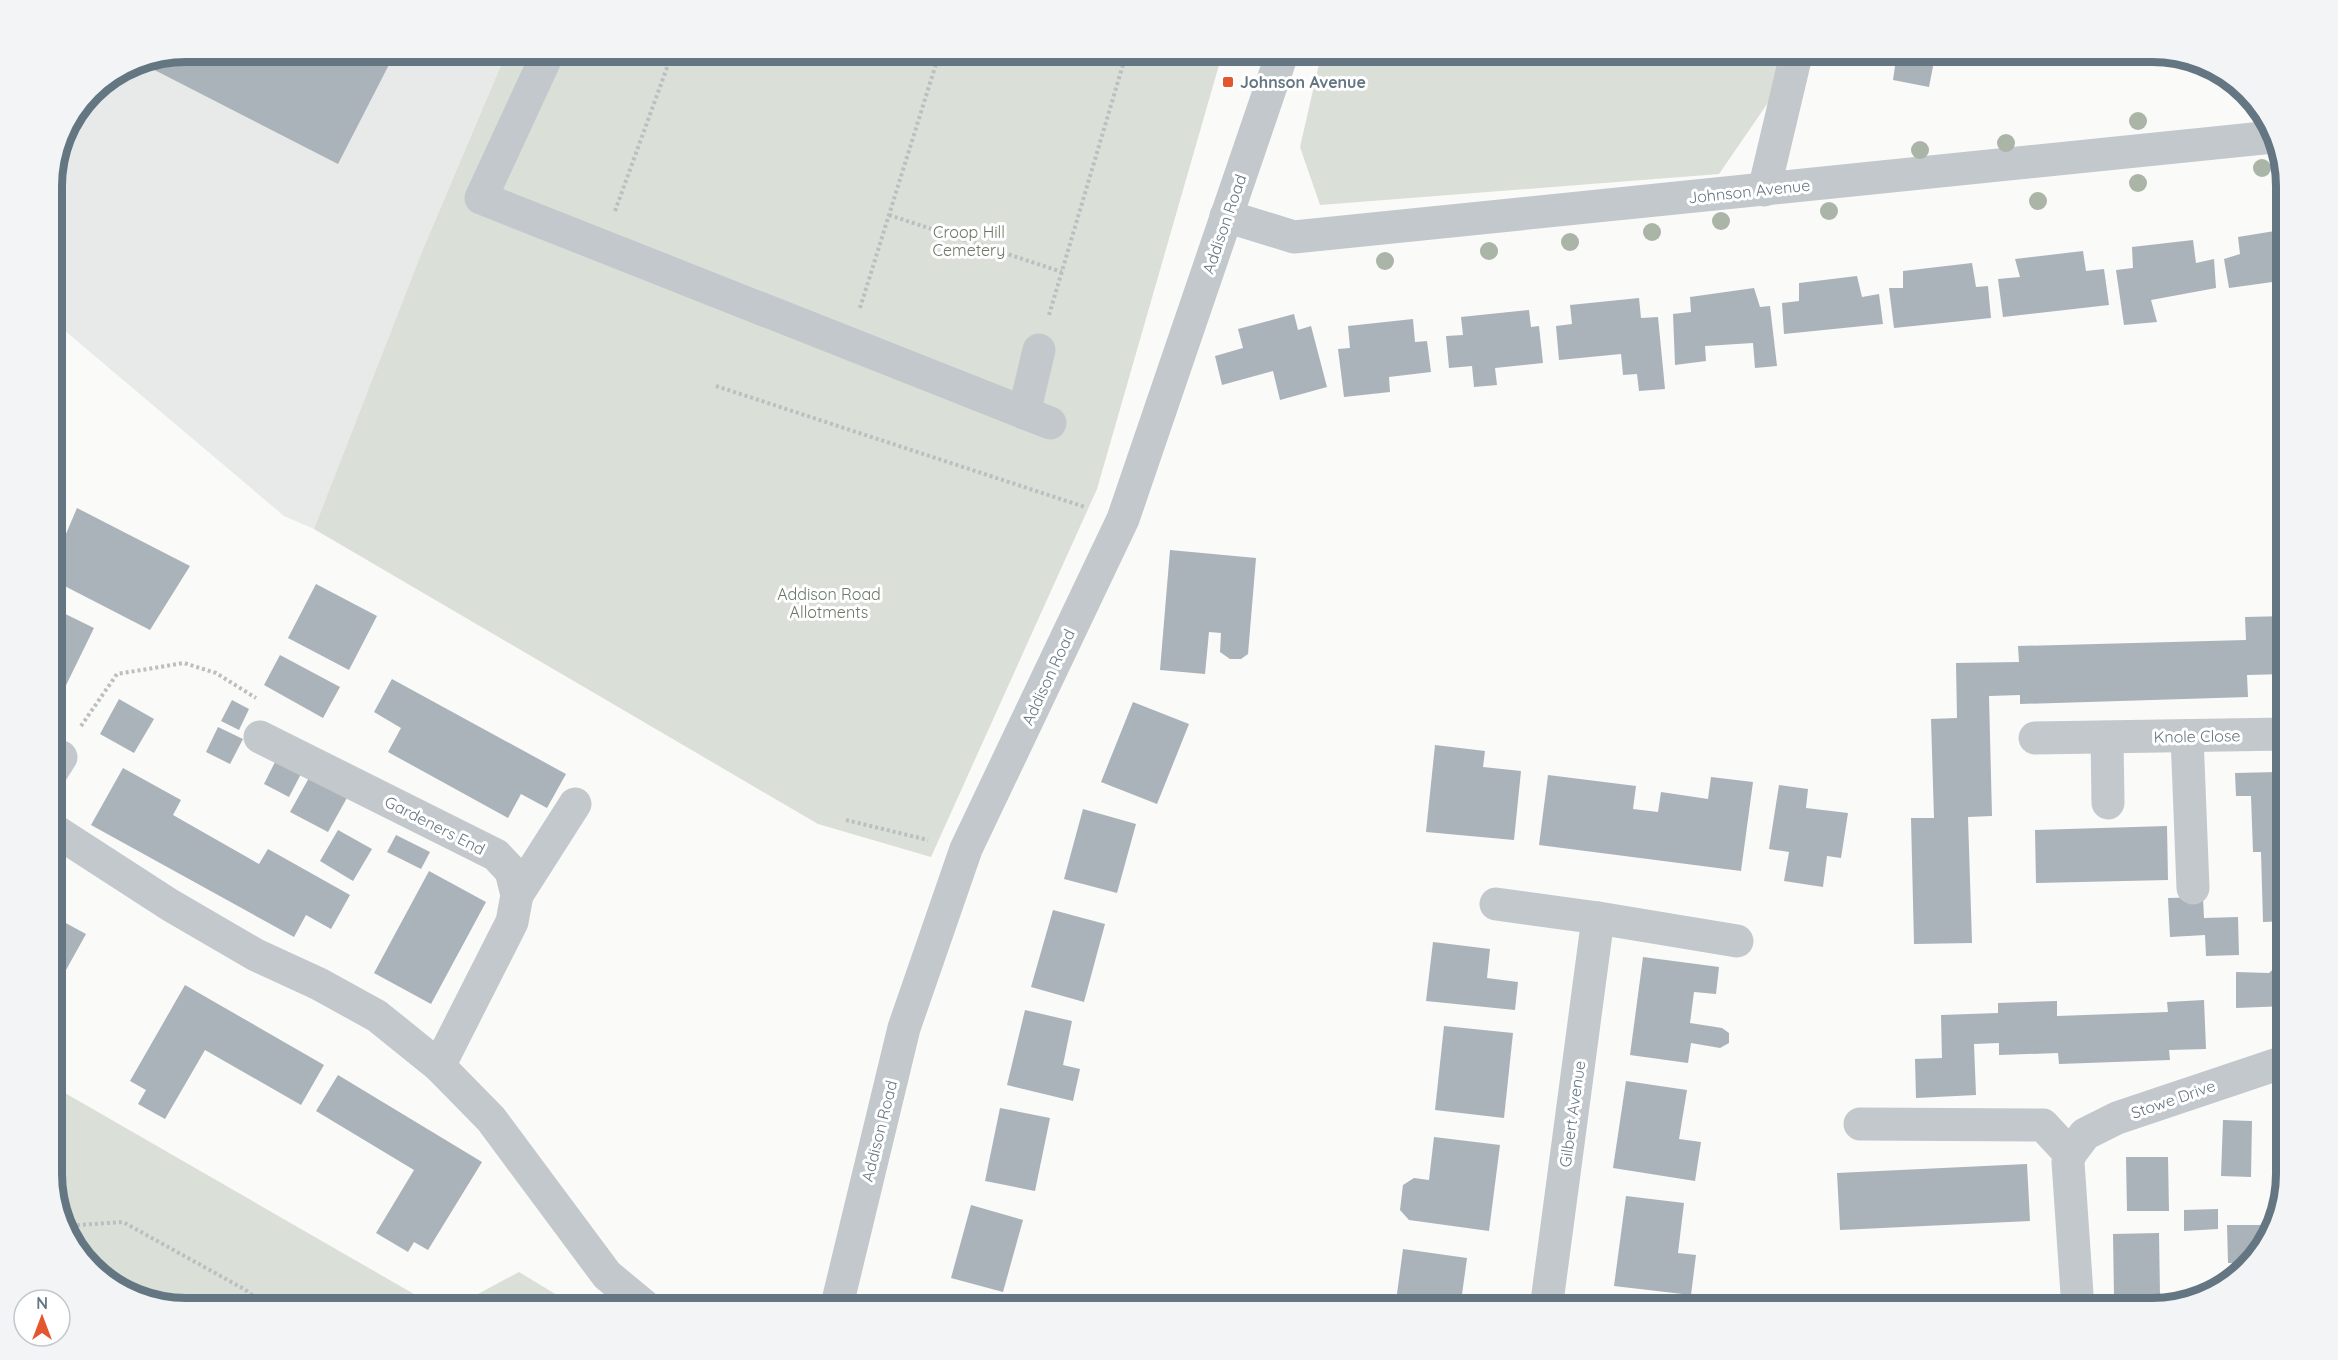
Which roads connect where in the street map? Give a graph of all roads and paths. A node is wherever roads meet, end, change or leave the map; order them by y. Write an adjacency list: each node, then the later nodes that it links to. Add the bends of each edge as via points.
1 (544, 62): 11 (street, via 475,207)
2 (669, 62): 11 (path)
3 (937, 62): 9 (path)
4 (1124, 62): 12 (path)
5 (1279, 62): 10 (street, Addison Road)
6 (1794, 62): 8 (street)
7 (2267, 138): 8 (street, Johnson Avenue)
8 (1764, 190): 10 (street, Johnson Avenue, via 1294,237)
9 (889, 215): 12 (path); 13 (path)
10 (1226, 216): 16 (street, Addison Road)
11 (603, 246): 13 (street)
12 (1062, 272): 14 (path)
13 (849, 344): 14 (street, via 1037,418)
14 (1039, 350)
15 (716, 386): 16 (path)
16 (1123, 519): 27 (street, Addison Road)
17 (2276, 734): 18 (street, Knole Close)
18 (2187, 736): 21 (street, Knole Close); 28 (street)
19 (260, 737): 22 (path, via 268,706 216,673 184,663 117,674); 29 (street, Gardeners End, via 496,855 511,871)
20 (2035, 738): 21 (street, Knole Close)
21 (2107, 738): 23 (street)
22 (62, 756)
23 (2108, 803)
24 (575, 804): 29 (street)
25 (846, 820): 27 (path)
26 (62, 835): 34 (street, via 256,955 377,1016)
27 (966, 849): 40 (street, Addison Road, via 904,1028)
28 (2193, 888)
29 (517, 895): 34 (street, via 512,922)
30 (1496, 904): 31 (street)
31 (1598, 918): 32 (street); 41 (street, Gilbert Avenue)
32 (1737, 941)
33 (2276, 1065): 36 (street, Stowe Drive, via 2117,1118 2085,1134)
34 (439, 1066): 39 (street, via 491,1119 607,1275)
35 (1860, 1124): 36 (street, via 2043,1125)
36 (2070, 1154): 42 (street)
37 (72, 1226): 38 (path, via 123,1222)
38 (256, 1298)
39 (635, 1298)
40 (839, 1298)
41 (1547, 1298)
42 (2077, 1298)

